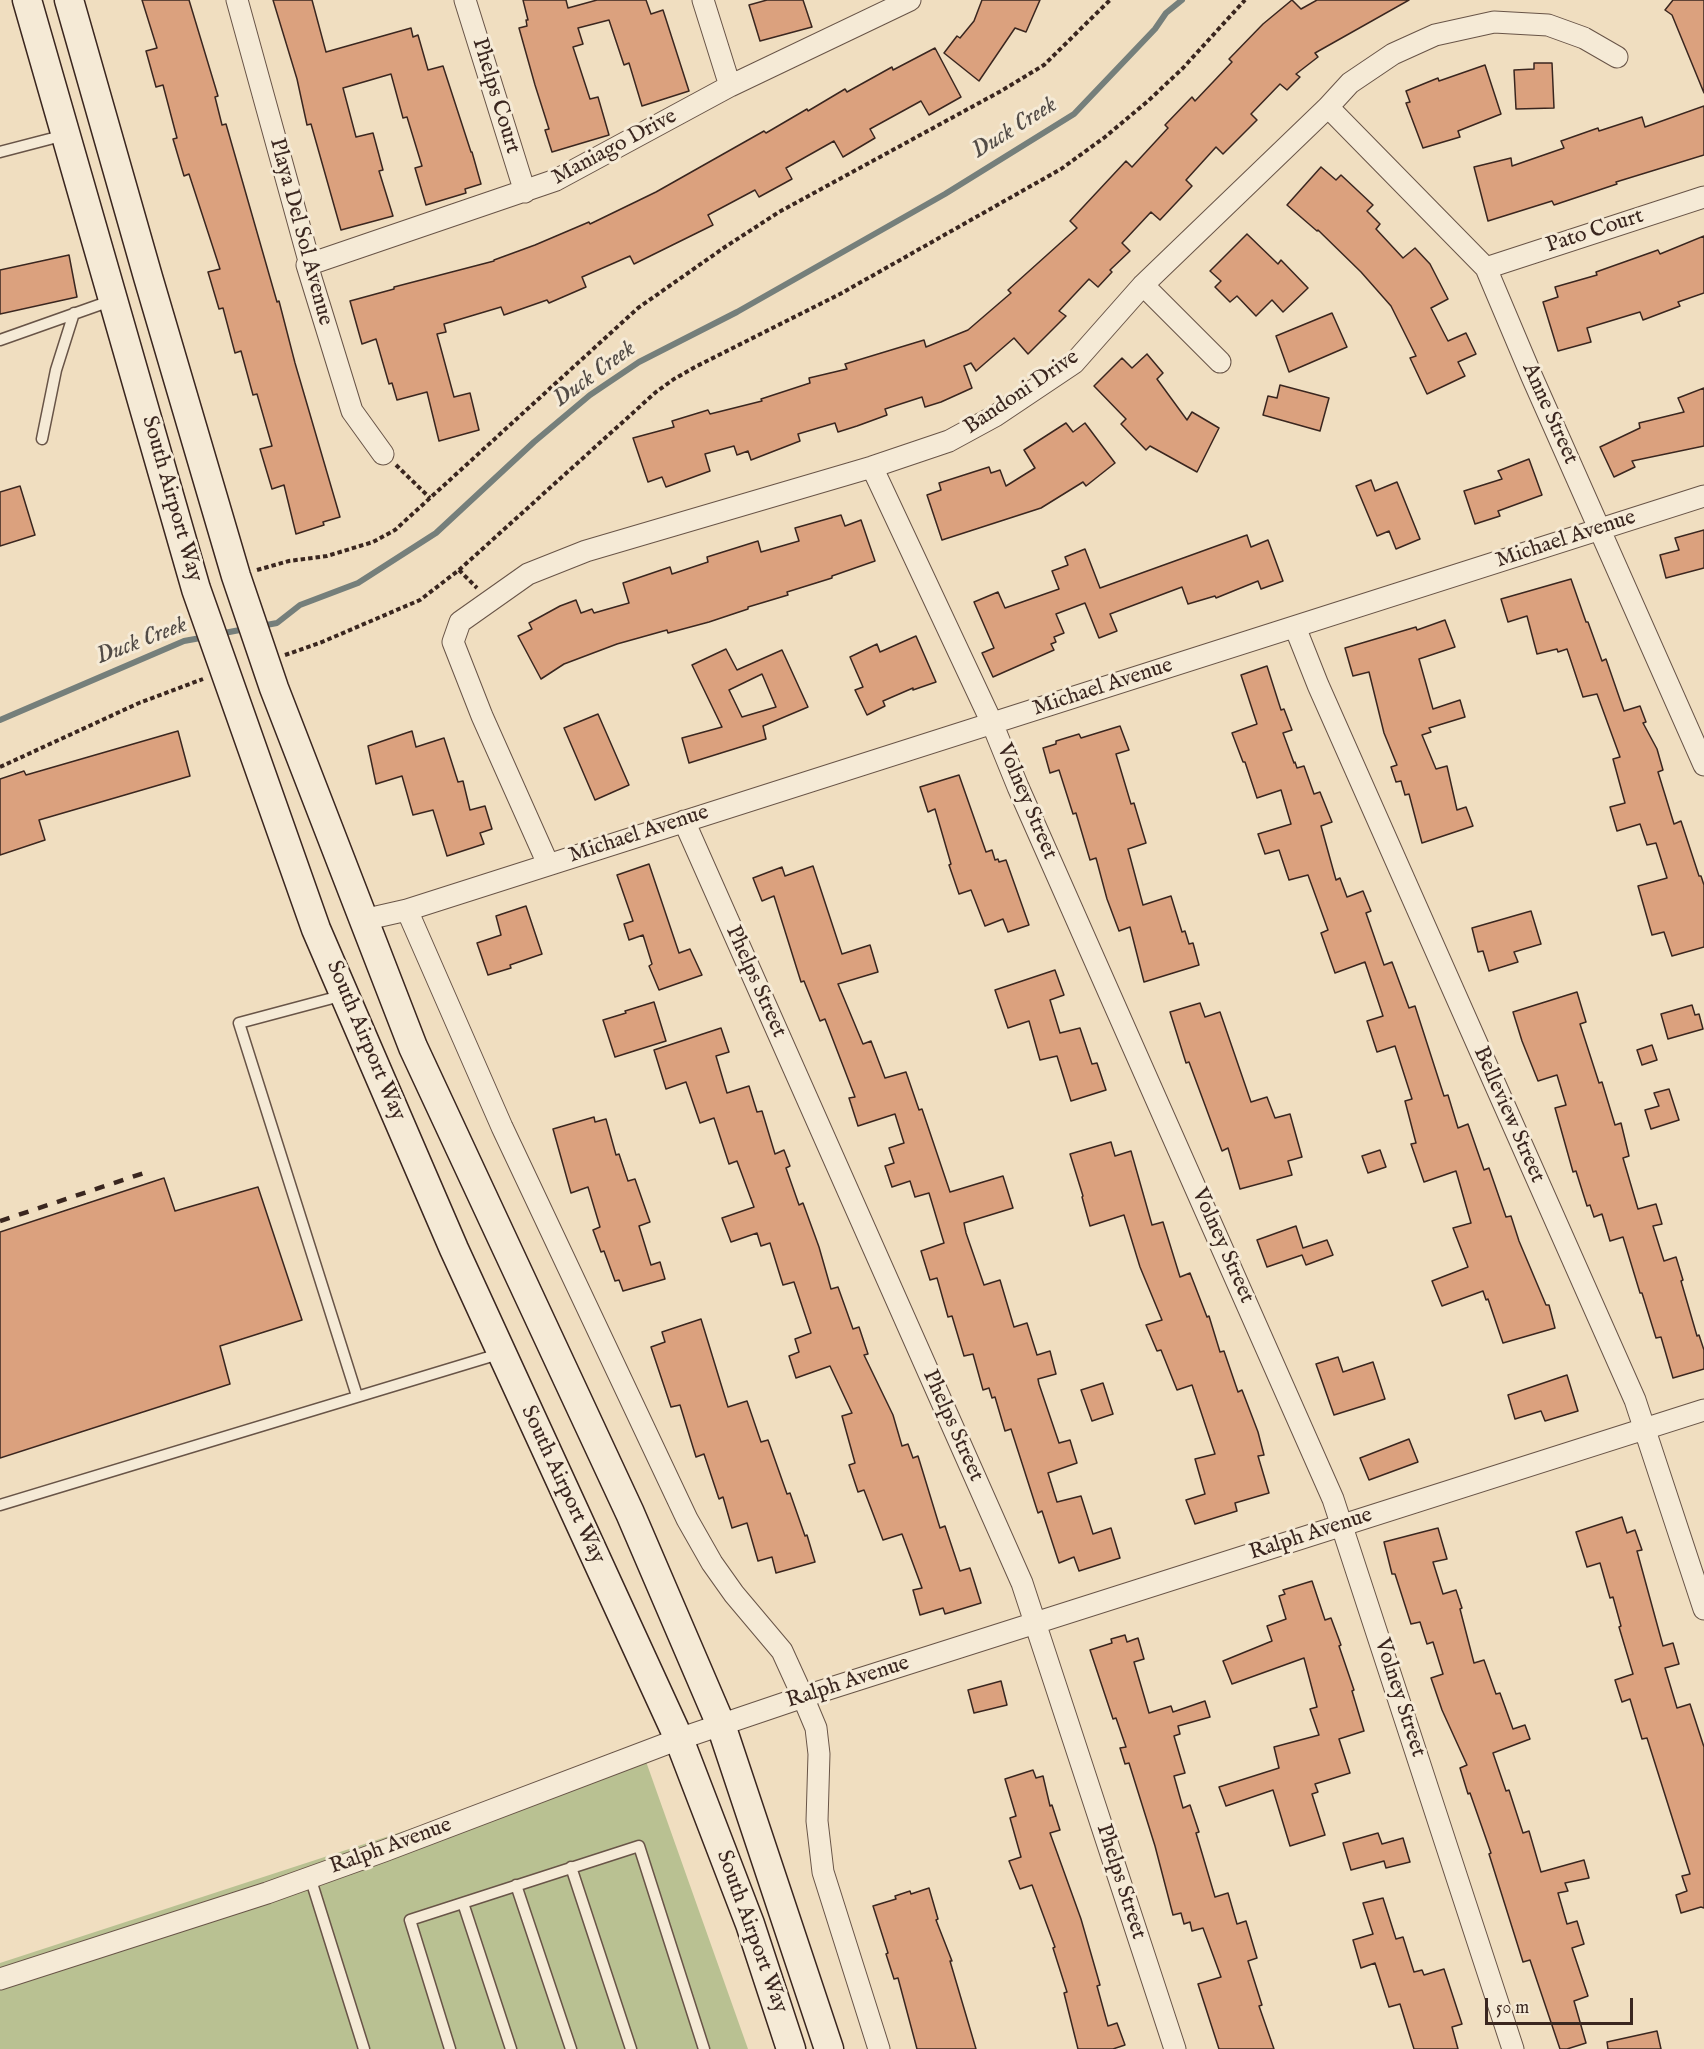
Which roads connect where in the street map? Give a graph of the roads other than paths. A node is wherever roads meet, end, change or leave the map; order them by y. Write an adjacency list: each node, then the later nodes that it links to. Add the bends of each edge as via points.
1 (27, 0): 10 (main road, South Airport Way)
2 (69, 0): 32 (main road, South Airport Way, via 238,582 274,688)
3 (237, 0): 14 (street, Playa Del Sol Avenue)
4 (465, 0): 12 (street, Phelps Court)
5 (703, 0): 8 (street)
6 (910, 0): 8 (street, Maniago Drive)
7 (1617, 57): 9 (street, Bandoni Drive, via 1584,38 1548,25 1494,22 1435,35 1393,54 1350,83)
8 (730, 86): 12 (street, Maniago Drive, via 556,180)
9 (1328, 107): 15 (street, Anne Street); 16 (street, Bandoni Drive)
10 (66, 135): 11 (lane); 17 (main road, South Airport Way)
11 (0, 152)
12 (525, 192): 14 (street, Maniago Drive)
13 (1704, 197): 15 (street, Pato Court)
14 (307, 265): 22 (street, Playa Del Sol Avenue, via 352,411)
15 (1486, 268): 25 (street, Anne Street)
16 (1143, 285): 20 (street); 23 (street, Bandoni Drive, via 1074,363 1037,389 949,441)
17 (114, 300): 18 (lane); 33 (main road, South Airport Way, via 201,602 316,929)
18 (74, 312): 19 (lane); 21 (lane, via 56,370)
19 (0, 340)
20 (1220, 362)
21 (42, 439)
22 (383, 454)
23 (872, 466): 27 (street, Volney Street); 30 (street, Bandoni Drive, via 586,551 528,574 460,622 453,642)
24 (1704, 496): 25 (street, Michael Avenue)
25 (1600, 530): 26 (street, Michael Avenue); 28 (street, Anne Street)
26 (1295, 627): 27 (street, Michael Avenue); 37 (street, Belleview Street)
27 (992, 723): 29 (street, Michael Avenue); 39 (street, Volney Street)
28 (1704, 765)
29 (684, 821): 30 (street, Michael Avenue); 41 (street, Phelps Street)
30 (548, 864): 31 (street, Michael Avenue)
31 (407, 910): 32 (street, Michael Avenue); 42 (street, via 502,1127 687,1519 728,1586 782,1651)
32 (363, 920): 43 (main road, South Airport Way, via 413,1047 630,1513)
33 (345, 995): 34 (main road, South Airport Way); 35 (lane, via 239,1023)
34 (502, 1353): 35 (lane); 44 (main road, South Airport Way)
35 (357, 1396): 38 (lane)
36 (1704, 1410): 37 (street, Ralph Avenue)
37 (1645, 1428): 39 (street, Ralph Avenue); 40 (street, Belleview Street)
38 (0, 1505)
39 (1343, 1525): 41 (street, Ralph Avenue); 60 (street, Volney Street)
40 (1704, 1609)
41 (1036, 1622): 42 (street, Ralph Avenue); 59 (street, Phelps Street)
42 (803, 1697): 43 (street, Ralph Avenue); 58 (street, via 816,1728 819,1754 817,1821 823,1872)
43 (721, 1725): 44 (street, Ralph Avenue); 57 (main road, South Airport Way)
44 (679, 1739): 46 (street, Ralph Avenue); 56 (main road, South Airport Way, via 750,1924)
45 (571, 1867): 47 (lane); 54 (lane); 55 (lane, via 639,1846)
46 (310, 1877): 49 (street, Ralph Avenue); 50 (lane)
47 (516, 1885): 48 (lane); 53 (lane)
48 (463, 1903): 51 (lane, via 410,1920); 52 (lane)
49 (0, 1979)
50 (364, 2049)
51 (450, 2049)
52 (511, 2049)
53 (571, 2049)
54 (631, 2049)
55 (704, 2049)
56 (791, 2049)
57 (829, 2049)
58 (879, 2049)
59 (1175, 2049)
60 (1513, 2049)

